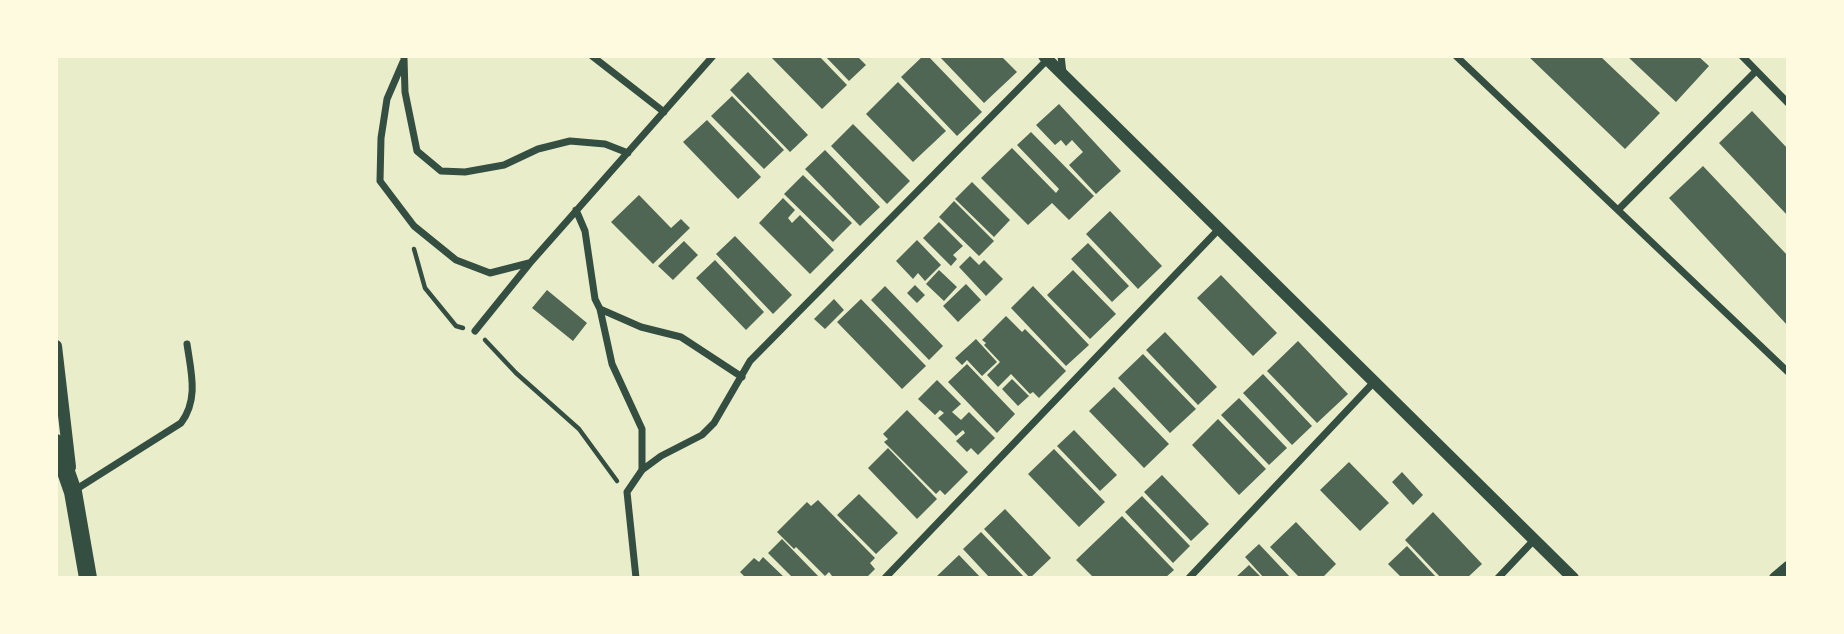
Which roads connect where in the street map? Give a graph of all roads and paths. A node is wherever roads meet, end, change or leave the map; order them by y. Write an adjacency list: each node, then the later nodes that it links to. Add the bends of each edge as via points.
1 (592, 56): 11 (street)
2 (713, 56): 11 (street)
3 (1061, 56): 9 (street)
4 (1457, 56): 14 (street)
5 (1742, 56): 8 (street)
6 (405, 57): 12 (street, via 405,92 417,152 441,171 504,165 570,141 605,144); 15 (street, via 387,99 380,181)
7 (1046, 58): 9 (street); 23 (street, via 750,361)
8 (1756, 71): 10 (street); 14 (street)
9 (1063, 76): 16 (street)
10 (1788, 103)
11 (663, 112): 12 (street)
12 (628, 153): 13 (street)
13 (576, 210): 17 (street); 18 (street, via 585,231)
14 (1618, 210): 22 (street)
15 (414, 226): 17 (street, via 456,260 490,273); 19 (path, via 414,249 425,288 456,326)
16 (1219, 229): 24 (street); 33 (street)
17 (530, 263): 19 (street)
18 (600, 309): 23 (street, via 641,327 681,337); 26 (street, via 612,364 642,429)
19 (475, 331): 28 (path, via 579,429)
20 (187, 344): 27 (street, via 193,385 191,411 181,424)
21 (56, 346): 27 (street)
22 (1788, 372)
23 (742, 377): 26 (street, via 702,435)
24 (1374, 382): 29 (street); 34 (street)
25 (56, 443): 27 (main road)
26 (642, 470): 28 (street)
27 (73, 492): 31 (main road)
28 (627, 492): 32 (street)
29 (1534, 540): 35 (street); 36 (street)
30 (1788, 567): 37 (street)
31 (88, 578)
32 (636, 578)
33 (885, 578)
34 (1189, 578)
35 (1498, 578)
36 (1573, 578)
37 (1776, 578)

